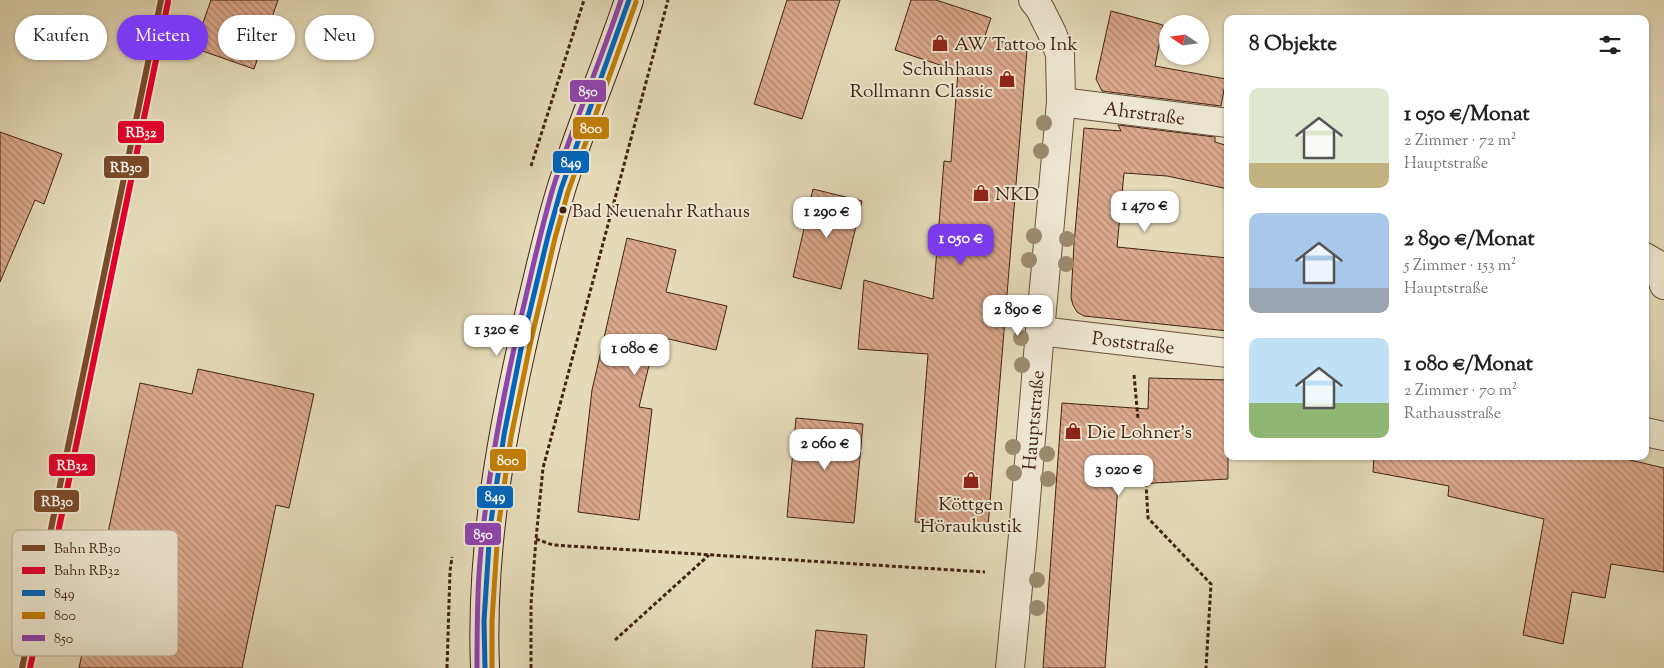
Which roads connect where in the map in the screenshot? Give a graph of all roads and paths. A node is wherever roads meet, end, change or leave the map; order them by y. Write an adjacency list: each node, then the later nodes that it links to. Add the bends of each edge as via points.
1 (629, 0): 19 (street, via 565,175 519,356 498,464 491,520 484,626)
2 (668, 0): 15 (path, via 543,468)
3 (1033, 0): 4 (street, Hauptstraße, via 1060,54)
4 (1061, 102): 5 (street, Ahrstraße); 8 (street, Hauptstraße)
5 (1224, 122)
6 (1649, 259): 7 (street, via 1657,264)
7 (1664, 285)
8 (1040, 331): 9 (street, Poststraße); 17 (street, Hauptstraße)
9 (1132, 342): 10 (street, Poststraße); 11 (path)
10 (1224, 353)
11 (1138, 419)
12 (1649, 433): 13 (street)
13 (1664, 436)
14 (1146, 483): 22 (path, via 1148,518 1211,584)
15 (536, 538): 16 (path, via 553,545); 20 (path)
16 (709, 555): 17 (path); 18 (path)
17 (1019, 574): 21 (street, Hauptstraße)
18 (615, 640)
19 (485, 668)
20 (531, 668)
21 (1010, 668)
22 (1206, 668)

